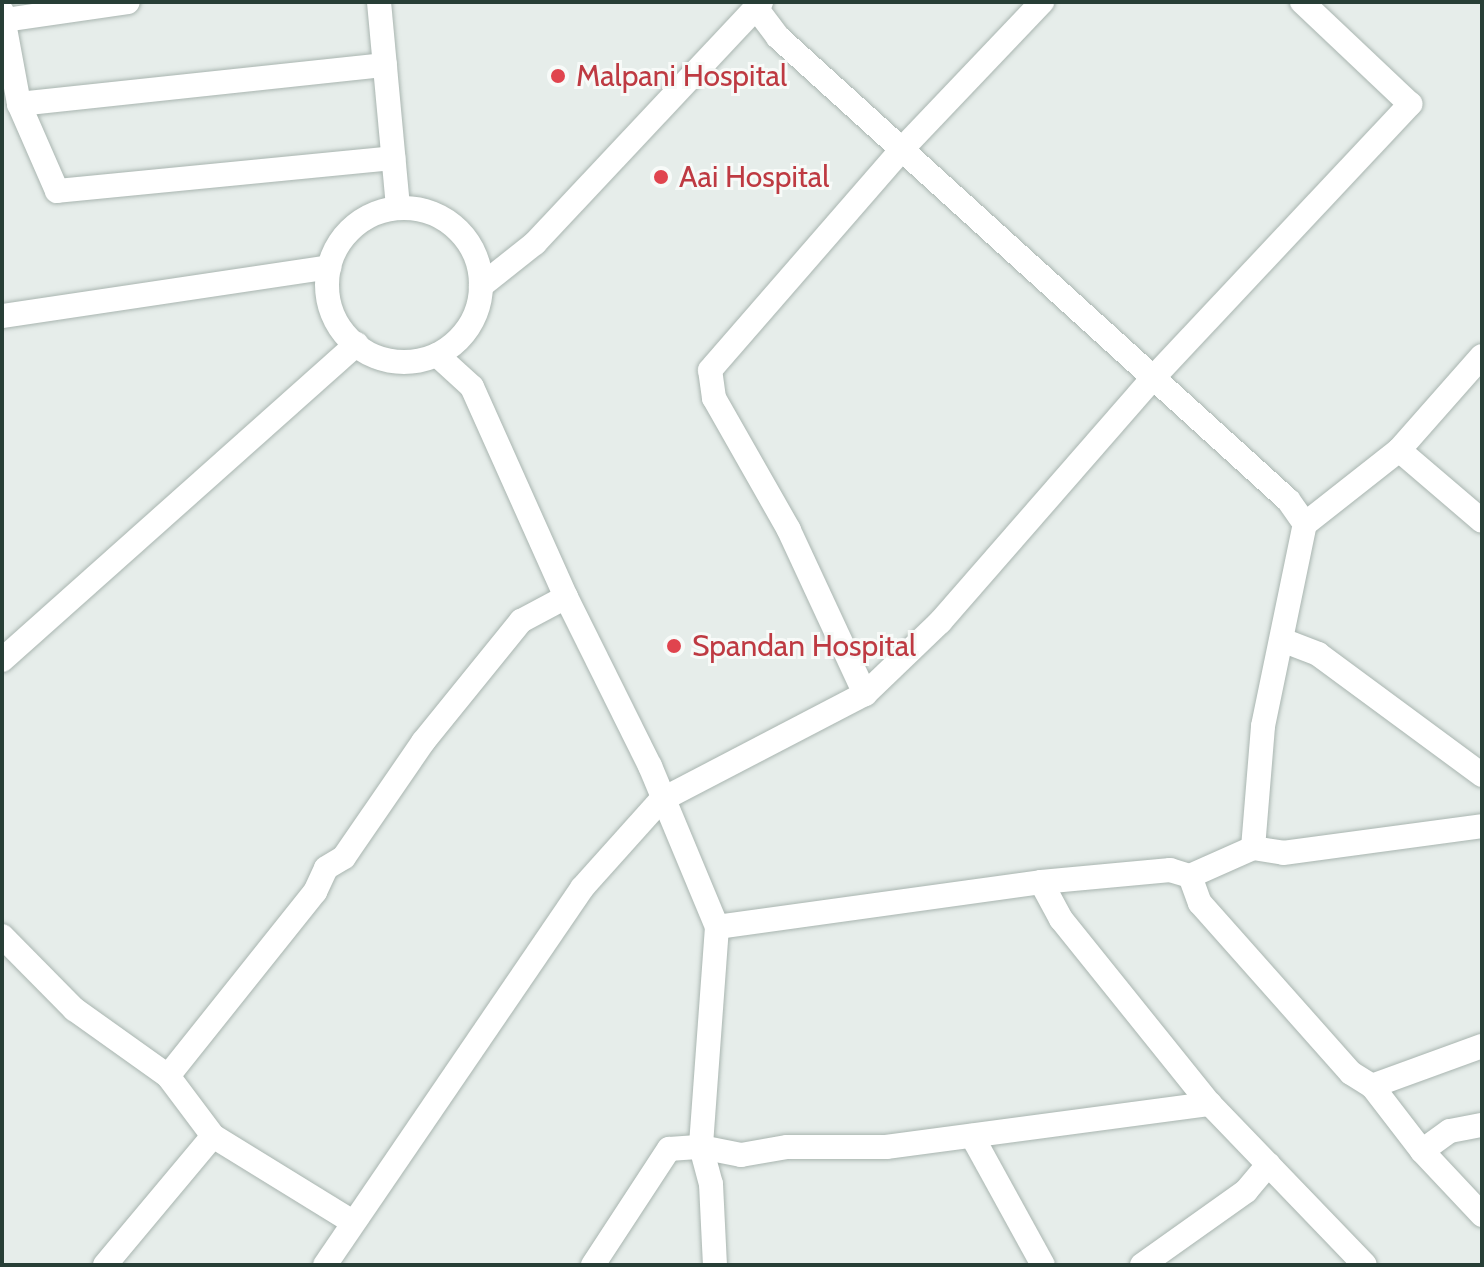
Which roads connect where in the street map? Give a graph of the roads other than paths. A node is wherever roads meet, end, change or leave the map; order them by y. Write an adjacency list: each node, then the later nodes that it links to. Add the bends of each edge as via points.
1 (128, 2): 6 (street)
2 (379, 2): 7 (street)
3 (1042, 2): 9 (street)
4 (1302, 2): 18 (street, via 1410,104)
5 (758, 5): 9 (street, via 778,37); 13 (street, via 535,243)
6 (4, 16): 8 (street)
7 (385, 65): 8 (street); 10 (street)
8 (19, 104): 10 (street, via 57,191)
9 (903, 148): 18 (street); 25 (street, via 710,370 714,398 789,530)
10 (393, 158): 11 (street)
11 (398, 207): 12 (street, via 357,224); 13 (street, via 423,209 453,225 474,252)
12 (329, 267): 14 (street); 15 (street, via 328,301 334,318)
13 (481, 286): 16 (street, via 469,326)
14 (2, 316)
15 (357, 344): 16 (street, via 386,360); 24 (street)
16 (437, 355): 22 (street, via 472,387)
17 (1482, 356): 19 (street)
18 (1153, 378): 21 (street, via 1288,500); 25 (street, via 940,622)
19 (1399, 450): 20 (street); 21 (street)
20 (1482, 521)
21 (1305, 524): 23 (street)
22 (566, 597): 27 (street, via 650,766); 35 (street, via 521,621 423,742 344,857 326,868 315,892)
23 (1282, 640): 26 (street, via 1318,654); 29 (street, via 1263,726)
24 (2, 660)
25 (865, 694): 27 (street)
26 (1482, 775)
27 (661, 800): 32 (street); 45 (street, via 582,888)
28 (1482, 826): 29 (street, via 1283,853)
29 (1253, 848): 30 (street)
30 (1190, 876): 31 (street, via 1170,870); 36 (street, via 1200,903 1351,1073)
31 (1041, 882): 32 (street); 37 (street, via 1061,919)
32 (717, 927): 41 (street)
33 (2, 936): 35 (street, via 74,1009)
34 (1482, 1046): 36 (street)
35 (168, 1076): 39 (street)
36 (1372, 1086): 42 (street)
37 (1210, 1104): 40 (street); 43 (street)
38 (1482, 1125): 42 (street, via 1450,1131)
39 (213, 1136): 45 (street); 46 (street)
40 (972, 1136): 41 (street, via 886,1147 787,1147 741,1155); 50 (street)
41 (701, 1147): 48 (street, via 669,1149); 49 (street, via 711,1184)
42 (1422, 1151): 44 (street)
43 (1269, 1164): 51 (street, via 1246,1191); 52 (street)
44 (1482, 1215)
45 (353, 1222): 47 (street)
46 (105, 1265)
47 (325, 1265)
48 (593, 1265)
49 (715, 1265)
50 (1043, 1265)
51 (1142, 1265)
52 (1365, 1265)

